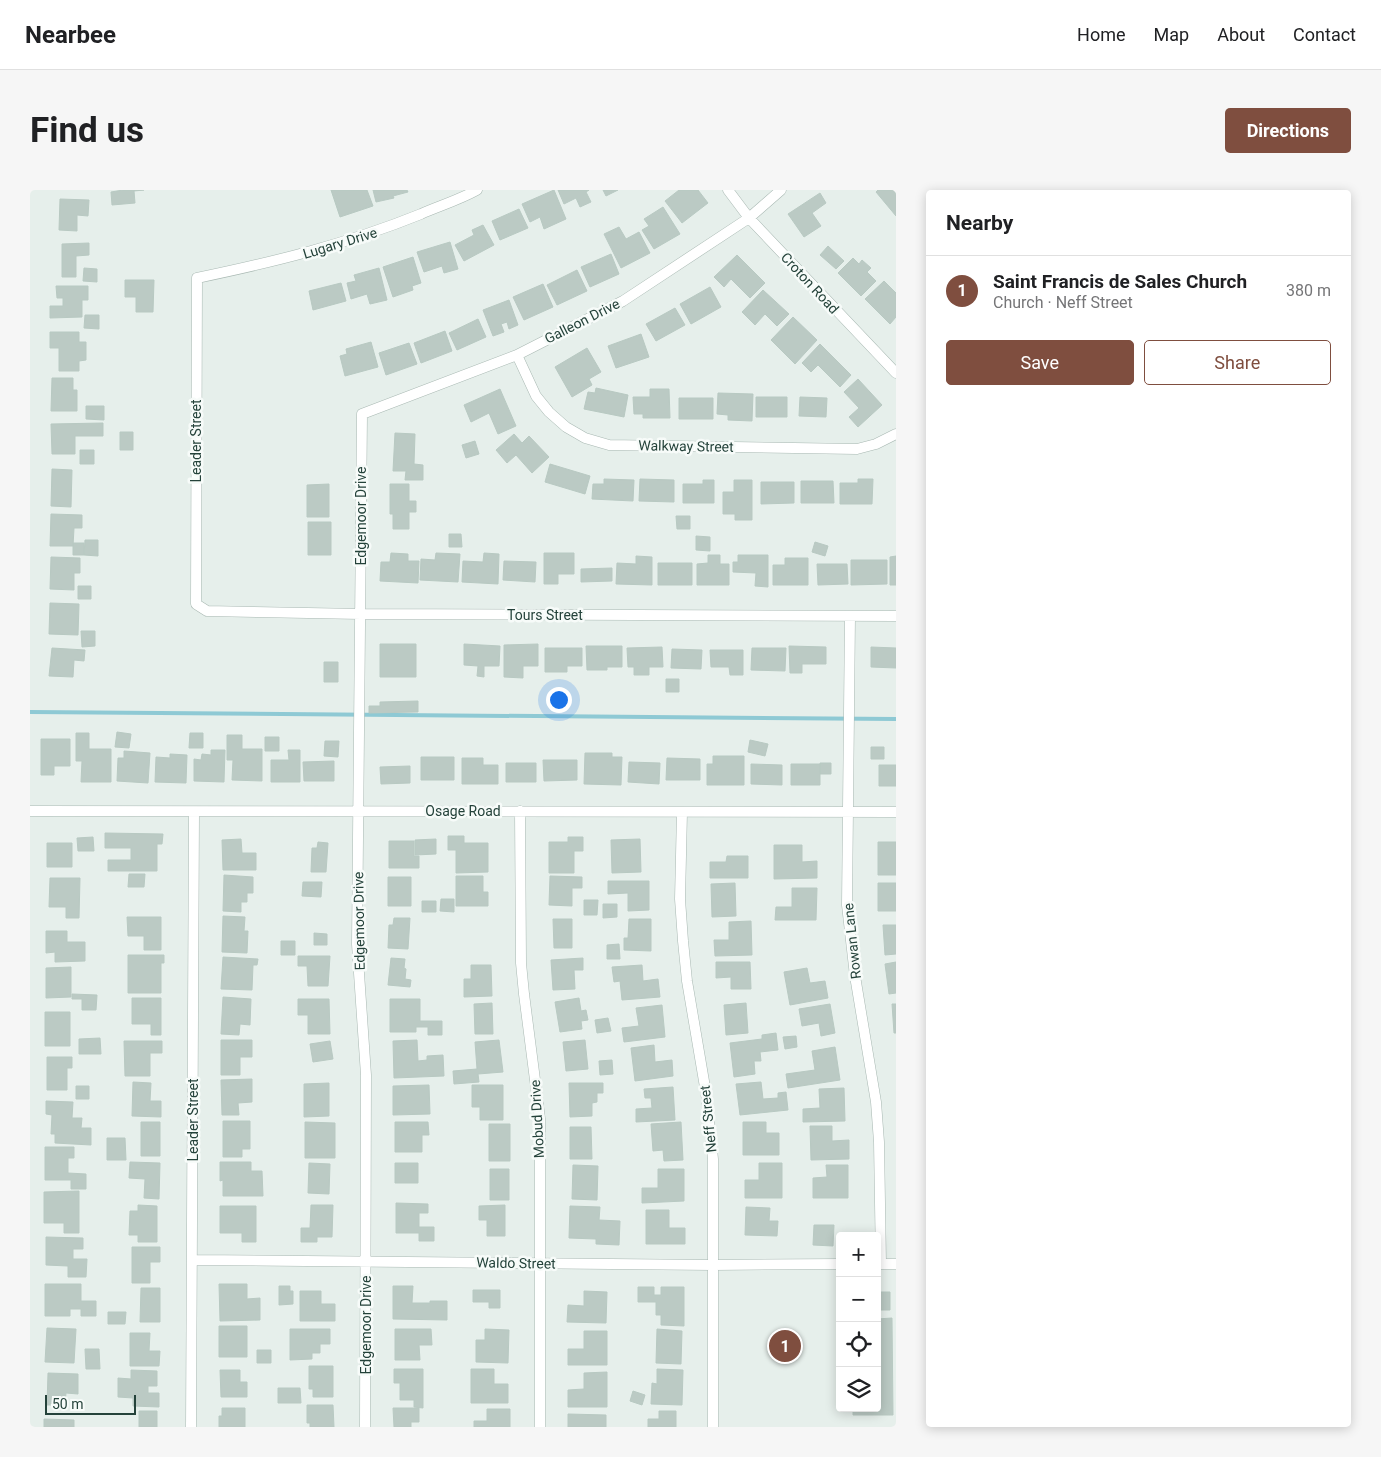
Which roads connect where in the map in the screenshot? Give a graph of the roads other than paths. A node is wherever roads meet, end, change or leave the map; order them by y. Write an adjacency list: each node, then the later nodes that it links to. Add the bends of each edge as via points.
1 (477, 190): 5 (street, Lugary Drive, via 382,230 321,250)
2 (728, 190): 4 (street, Croton Road)
3 (781, 190): 4 (street, Galleon Drive)
4 (749, 218): 6 (street, Galleon Drive, via 623,301); 7 (street, Croton Road)
5 (197, 278): 10 (street, Leader Street)
6 (517, 355): 8 (street, Galleon Drive); 9 (street, Walkway Street, via 536,396 549,412 585,438 608,445 857,449)
7 (896, 373)
8 (362, 414): 11 (street, Edgemoor Drive)
9 (896, 434)
10 (196, 604): 11 (street, Tours Street, via 208,611)
11 (361, 614): 12 (street, Tours Street); 14 (street, Edgemoor Drive)
12 (850, 616): 13 (street, Tours Street); 19 (street, Rowan Lane)
13 (896, 616)
14 (358, 811): 16 (street, Osage Road); 17 (street, Osage Road); 23 (street, Edgemoor Drive, via 358,944 366,1076)
15 (30, 812): 16 (street, Osage Road)
16 (194, 812): 22 (street, Leader Street)
17 (520, 812): 18 (street, Osage Road); 24 (street, Mobud Drive, via 521,963 540,1119)
18 (682, 812): 19 (street, Osage Road); 28 (street, Neff Street, via 680,899 687,981 711,1127)
19 (848, 812): 20 (street, Osage Road); 21 (street, Rowan Lane, via 847,905 880,1142)
20 (896, 812)
21 (879, 1232)
22 (192, 1260): 23 (street, Waldo Street); 29 (street, Leader Street)
23 (367, 1262): 24 (street, Waldo Street); 30 (street, Edgemoor Drive)
24 (541, 1264): 28 (street, Waldo Street); 31 (street, Mobud Drive)
25 (836, 1264): 28 (street, Waldo Street)
26 (881, 1264): 27 (street)
27 (896, 1264)
28 (713, 1265): 32 (street, Neff Street)
29 (191, 1427)
30 (365, 1427)
31 (540, 1427)
32 (713, 1427)

